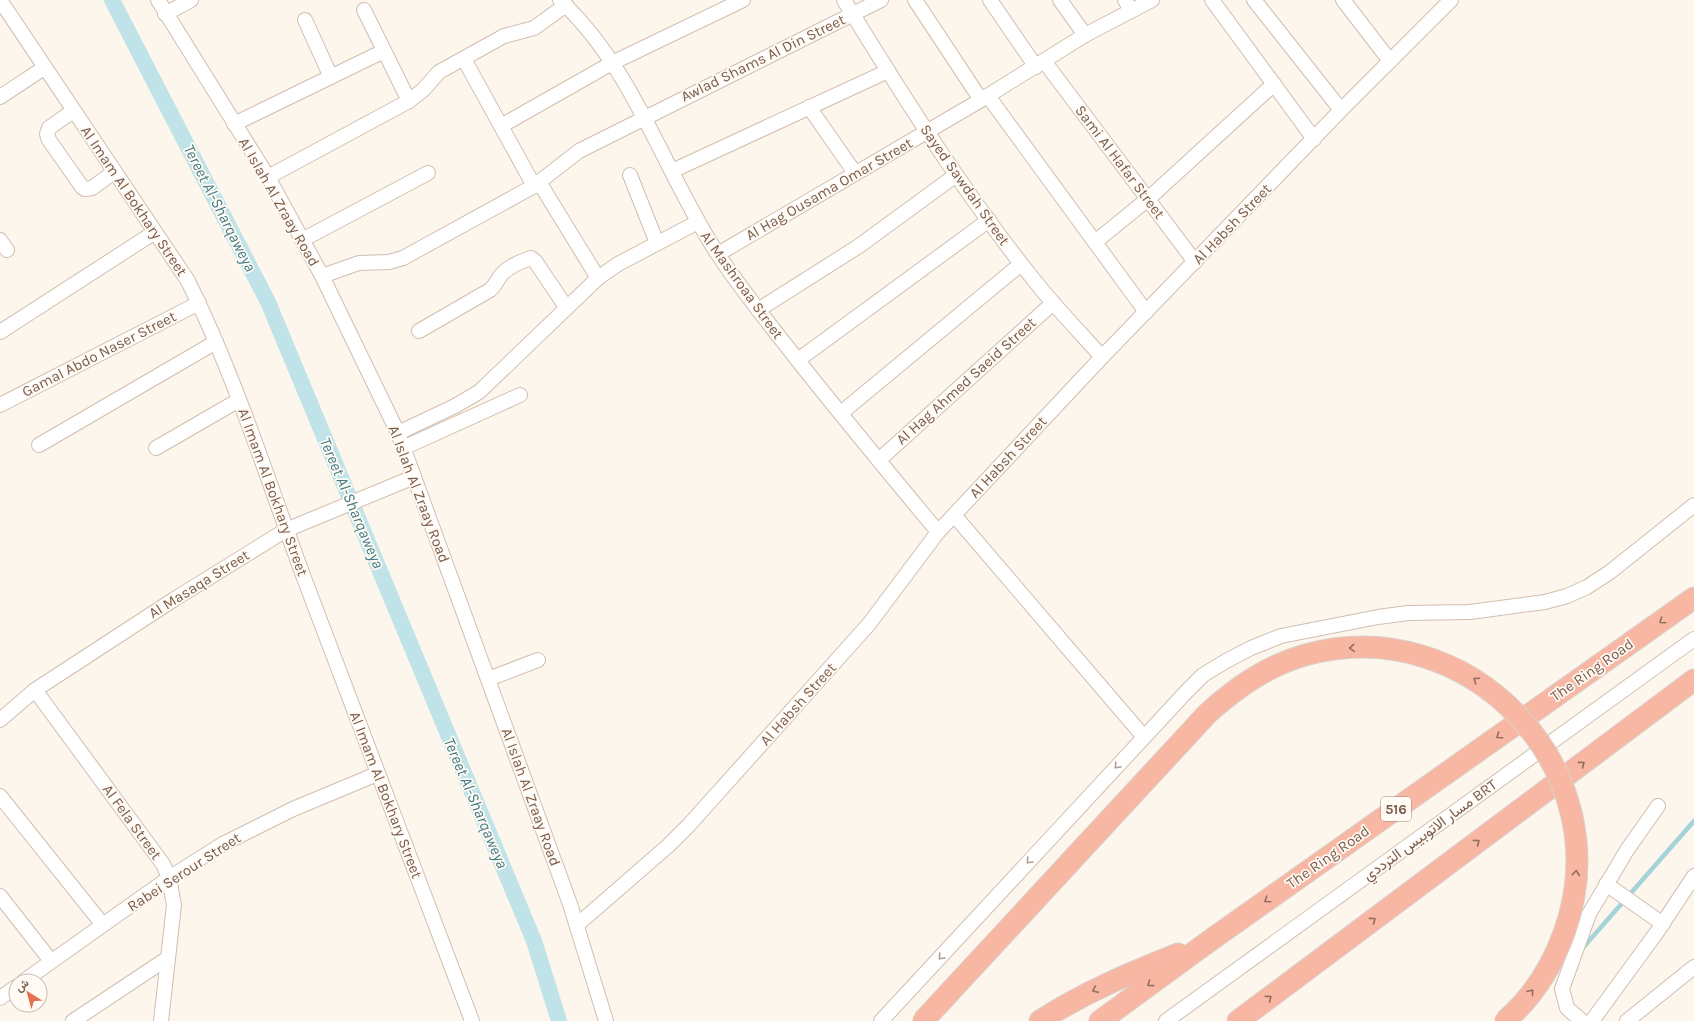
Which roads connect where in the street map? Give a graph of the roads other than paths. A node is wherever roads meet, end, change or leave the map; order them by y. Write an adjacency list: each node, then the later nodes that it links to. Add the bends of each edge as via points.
1 (158, 0): 18 (street, Al Islah Al Zraay Road)
2 (191, 0): 18 (street)
3 (743, 0): 25 (street)
4 (844, 0): 19 (street, Sayed Sawdah Street)
5 (881, 0): 19 (street, Awlad Shams Al Din Street)
6 (916, 0): 32 (street)
7 (990, 0): 26 (street, Sami Al Hafar Street)
8 (1060, 0): 21 (street)
9 (1152, 0): 16 (street, Al Hag Ousama Omar Street)
10 (1212, 0): 30 (street)
11 (1254, 0): 35 (street)
12 (1343, 0): 24 (street)
13 (0, 2): 27 (street, Al Imam Al Bokhary Street)
14 (1444, 2): 24 (street, Al Habsh Street)
15 (563, 3): 23 (street, via 534,28 504,36); 25 (street, Al Mashroaa Street, via 590,32)
16 (1128, 5): 21 (street, Al Hag Ousama Omar Street)
17 (364, 10): 22 (street)
18 (165, 14): 38 (street, Al Islah Al Zraay Road)
19 (852, 14): 28 (street, Sayed Sawdah Street); 37 (street, Awlad Shams Al Din Street)
20 (305, 20): 29 (street)
21 (1085, 35): 26 (street, Al Hag Ousama Omar Street)
22 (384, 51): 29 (street); 33 (street)
23 (464, 59): 33 (street, via 439,72); 39 (street)
24 (1390, 62): 35 (street, Al Habsh Street)
25 (612, 63): 37 (street, Al Mashroaa Street); 39 (street)
26 (1040, 64): 32 (street, Al Hag Ousama Omar Street); 50 (street, Sami Al Hafar Street)
27 (44, 68): 31 (street); 36 (street, Al Imam Al Bokhary Street)
28 (888, 71): 34 (street); 40 (street, Sayed Sawdah Street)
29 (331, 77): 38 (street)
30 (1274, 84): 41 (street); 50 (street)
31 (0, 98)
32 (985, 98): 40 (street, Al Hag Ousama Omar Street); 55 (street)
33 (409, 101): 48 (street)
34 (809, 107): 42 (street); 45 (street)
35 (1341, 110): 41 (street, Al Habsh Street)
36 (73, 111): 43 (street, Al Imam Al Bokhary Street); 43 (street, via 47,131 49,140 85,189 92,188)
37 (645, 117): 42 (street, Al Mashroaa Street); 49 (street, Awlad Shams Al Din Street, via 578,151)
38 (234, 124): 48 (street, Al Islah Al Zraay Road)
39 (501, 126): 49 (street)
40 (926, 132): 45 (street, Al Hag Ousama Omar Street); 47 (street, Sayed Sawdah Street)
41 (1314, 139): 58 (street, Al Habsh Street)
42 (672, 171): 52 (street, Al Mashroaa Street)
43 (114, 172): 53 (street, Al Imam Al Bokhary Street)
44 (428, 173): 54 (street)
45 (855, 173): 57 (street, Al Hag Ousama Omar Street)
46 (630, 175): 56 (street)
47 (956, 175): 51 (street, Sayed Sawdah Street); 65 (street, via 854,250)
48 (268, 178): 54 (street, Al Islah Al Zraay Road)
49 (537, 184): 60 (street, Awlad Shams Al Din Street, via 403,258 389,262 360,263); 61 (street)
50 (1148, 199): 55 (street); 58 (street, Sami Al Hafar Street)
51 (989, 220): 59 (street, Sayed Sawdah Street); 71 (street)
52 (698, 222): 56 (street); 57 (street, Al Mashroaa Street)
53 (155, 232): 62 (street, Al Imam Al Bokhary Street, via 188,281); 68 (street)
54 (302, 240): 60 (street, Al Islah Al Zraay Road)
55 (1095, 242): 66 (street)
56 (657, 243): 61 (street)
57 (718, 254): 65 (street, Al Mashroaa Street)
58 (1195, 262): 66 (street, Al Habsh Street)
59 (1021, 264): 63 (street, Sayed Sawdah Street); 75 (street)
60 (322, 276): 76 (street, Al Islah Al Zraay Road)
61 (598, 278): 64 (street)
62 (199, 303): 69 (street, Al Imam Al Bokhary Street); 74 (street, Gamal Abdo Naser Street)
63 (1053, 303): 70 (street, Sayed Sawdah Street); 80 (street, Al Hag Ahmed Saeid Street)
64 (566, 307): 67 (street, via 531,258 500,275 497,284 490,290); 76 (street, via 479,392)
65 (758, 310): 71 (street, Al Mashroaa Street)
66 (1146, 312): 70 (street, Al Habsh Street)
67 (419, 331)
68 (0, 332)
69 (216, 342): 73 (street, Al Imam Al Bokhary Street); 77 (street)
70 (1102, 356): 83 (street, Al Habsh Street)
71 (798, 360): 75 (street, Al Mashroaa Street)
72 (520, 395): 79 (street)
73 (239, 400): 78 (street); 84 (street, Al Imam Al Bokhary Street)
74 (0, 405)
75 (841, 414): 80 (street, Al Mashroaa Street)
76 (398, 433): 79 (street, Al Islah Al Zraay Road)
77 (39, 445)
78 (156, 448)
79 (403, 448): 81 (street, Al Islah Al Zraay Road)
80 (879, 460): 85 (street, Al Mashroaa Street)
81 (414, 477): 84 (street, Al Masaqa Street); 89 (street, Al Islah Al Zraay Road)
82 (1694, 505): 93 (street, via 1610,572 1588,587 1567,596 1545,602 1470,612 1378,617 1281,636 1250,648 1203,675)
83 (954, 515): 85 (street, Al Habsh Street); 93 (street)
84 (286, 530): 91 (street, Al Masaqa Street); 94 (street, Al Imam Al Bokhary Street)
85 (938, 532): 103 (street, Al Habsh Street, via 869,624 689,825)
86 (1694, 598): 104 (highway, The Ring Road / 516, one-way to 104)
87 (1694, 639): 117 (street, مسار الاتوبيس الترددي BRT)
88 (538, 660): 89 (street)
89 (488, 679): 103 (street, Al Islah Al Zraay Road)
90 (1694, 680): 118 (highway, one-way to 90)
91 (35, 690): 92 (street, Al Masaqa Street); 98 (street, Al Fela Street, via 163,864)
92 (0, 720)
93 (1144, 737): 113 (street, one-way to 113)
94 (377, 774): 98 (street, Rabei Serour Street, via 293,809 223,844); 111 (street, Al Imam Al Bokhary Street)
95 (0, 796): 102 (street)
96 (1658, 806): 99 (street)
97 (1694, 876): 101 (street)
98 (169, 878): 102 (street, Rabei Serour Street); 105 (street, Al Fela Street, via 174,905)
99 (1606, 884): 101 (street); 120 (street, via 1588,914 1562,989 1567,1008)
100 (0, 896): 106 (street)
101 (1663, 924): 121 (street)
102 (103, 925): 106 (street, Rabei Serour Street)
103 (577, 925): 112 (street, Al Islah Al Zraay Road)
104 (1208, 942): 115 (highway, one-way to 115, via 1124,976 1084,995); 116 (highway, The Ring Road / 516, one-way to 116)
105 (168, 958): 109 (street); 110 (street, Al Fela Street)
106 (51, 961): 108 (street, Rabei Serour Street)
107 (1694, 967): 122 (street)
108 (35, 973)
109 (73, 1021)
110 (162, 1021)
111 (472, 1021)
112 (606, 1021)
113 (881, 1021)
114 (923, 1021): 119 (highway, one-way to 114, bridge, via 1545,974 1568,922 1577,865 1570,809 1562,782 1534,732 1494,692 1470,676 1418,654 1362,647 1333,649 1305,655 1278,665 1229,694 1208,713)
115 (1040, 1021)
116 (1100, 1021)
117 (1166, 1021)
118 (1238, 1021)
119 (1505, 1021)
120 (1582, 1021)
121 (1592, 1021)
122 (1627, 1021)

